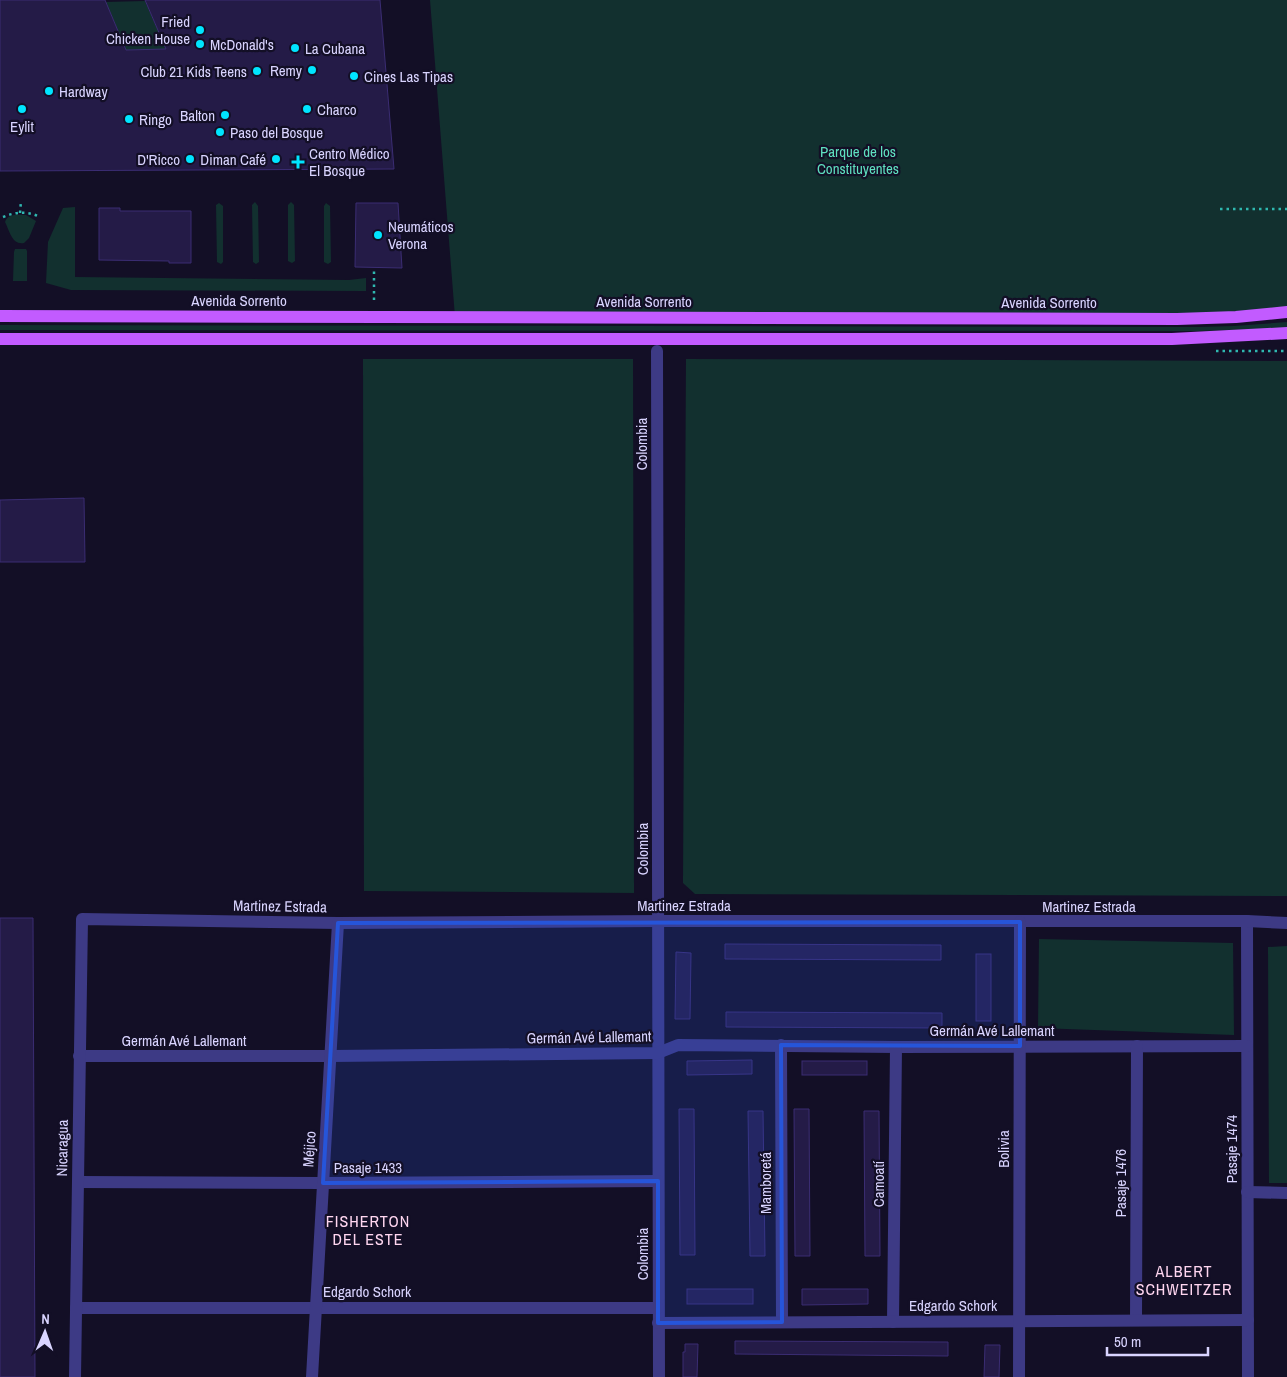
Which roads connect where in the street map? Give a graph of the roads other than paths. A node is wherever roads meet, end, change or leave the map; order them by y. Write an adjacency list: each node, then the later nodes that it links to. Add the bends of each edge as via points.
1 (1287, 312): 2 (main road, Avenida Sorrento, via 1176,319)
2 (0, 316)
3 (1287, 333): 4 (main road, via 1172,339)
4 (0, 339)
5 (657, 351): 7 (street, Colombia)
6 (82, 919): 10 (street, Martinez Estrada); 18 (street, Nicaragua)
7 (658, 921): 8 (street, Martinez Estrada); 10 (street, Martinez Estrada); 17 (street, Colombia)
8 (1020, 922): 9 (street, Martinez Estrada); 13 (street, Bolivia)
9 (1247, 922): 11 (street, Martinez Estrada); 15 (street, Pasaje 1474)
10 (338, 923): 19 (street, Méjico)
11 (1287, 923)
12 (781, 1045): 16 (street, Germán Avé Lallemant); 17 (street, Germán Avé Lallemant, via 678,1045); 31 (street, Mamboretá)
13 (1020, 1046): 14 (street, Germán Avé Lallemant); 16 (street, Germán Avé Lallemant); 30 (street, Bolivia)
14 (1137, 1046): 15 (street, Germán Avé Lallemant); 28 (street, Pasaje 1476)
15 (1247, 1046): 23 (street, Pasaje 1474)
16 (896, 1047): 32 (street, Camoatí)
17 (658, 1053): 19 (street, Germán Avé Lallemant); 20 (street, Colombia)
18 (79, 1056): 19 (street, Germán Avé Lallemant); 21 (street, Nicaragua)
19 (331, 1056): 22 (street, Méjico)
20 (658, 1181): 22 (street, Pasaje 1433); 27 (street, Colombia)
21 (78, 1182): 22 (street, Pasaje 1433); 26 (street, Nicaragua)
22 (323, 1183): 25 (street, Méjico)
23 (1247, 1192): 24 (street); 29 (street, Pasaje 1474)
24 (1287, 1193)
25 (316, 1307): 26 (street, Edgardo Schork); 27 (street, Edgardo Schork); 35 (street, Méjico)
26 (76, 1308): 34 (street, Nicaragua)
27 (658, 1308): 33 (street, Colombia)
28 (1136, 1320): 29 (street, Edgardo Schork); 30 (street, Edgardo Schork)
29 (1248, 1320): 38 (street, Pasaje 1474)
30 (1019, 1321): 32 (street, Edgardo Schork); 37 (street, Bolivia)
31 (782, 1322): 32 (street, Edgardo Schork); 33 (street, Edgardo Schork)
32 (894, 1322)
33 (658, 1323): 36 (street, Colombia)
34 (75, 1377)
35 (312, 1377)
36 (659, 1377)
37 (1019, 1377)
38 (1248, 1377)

